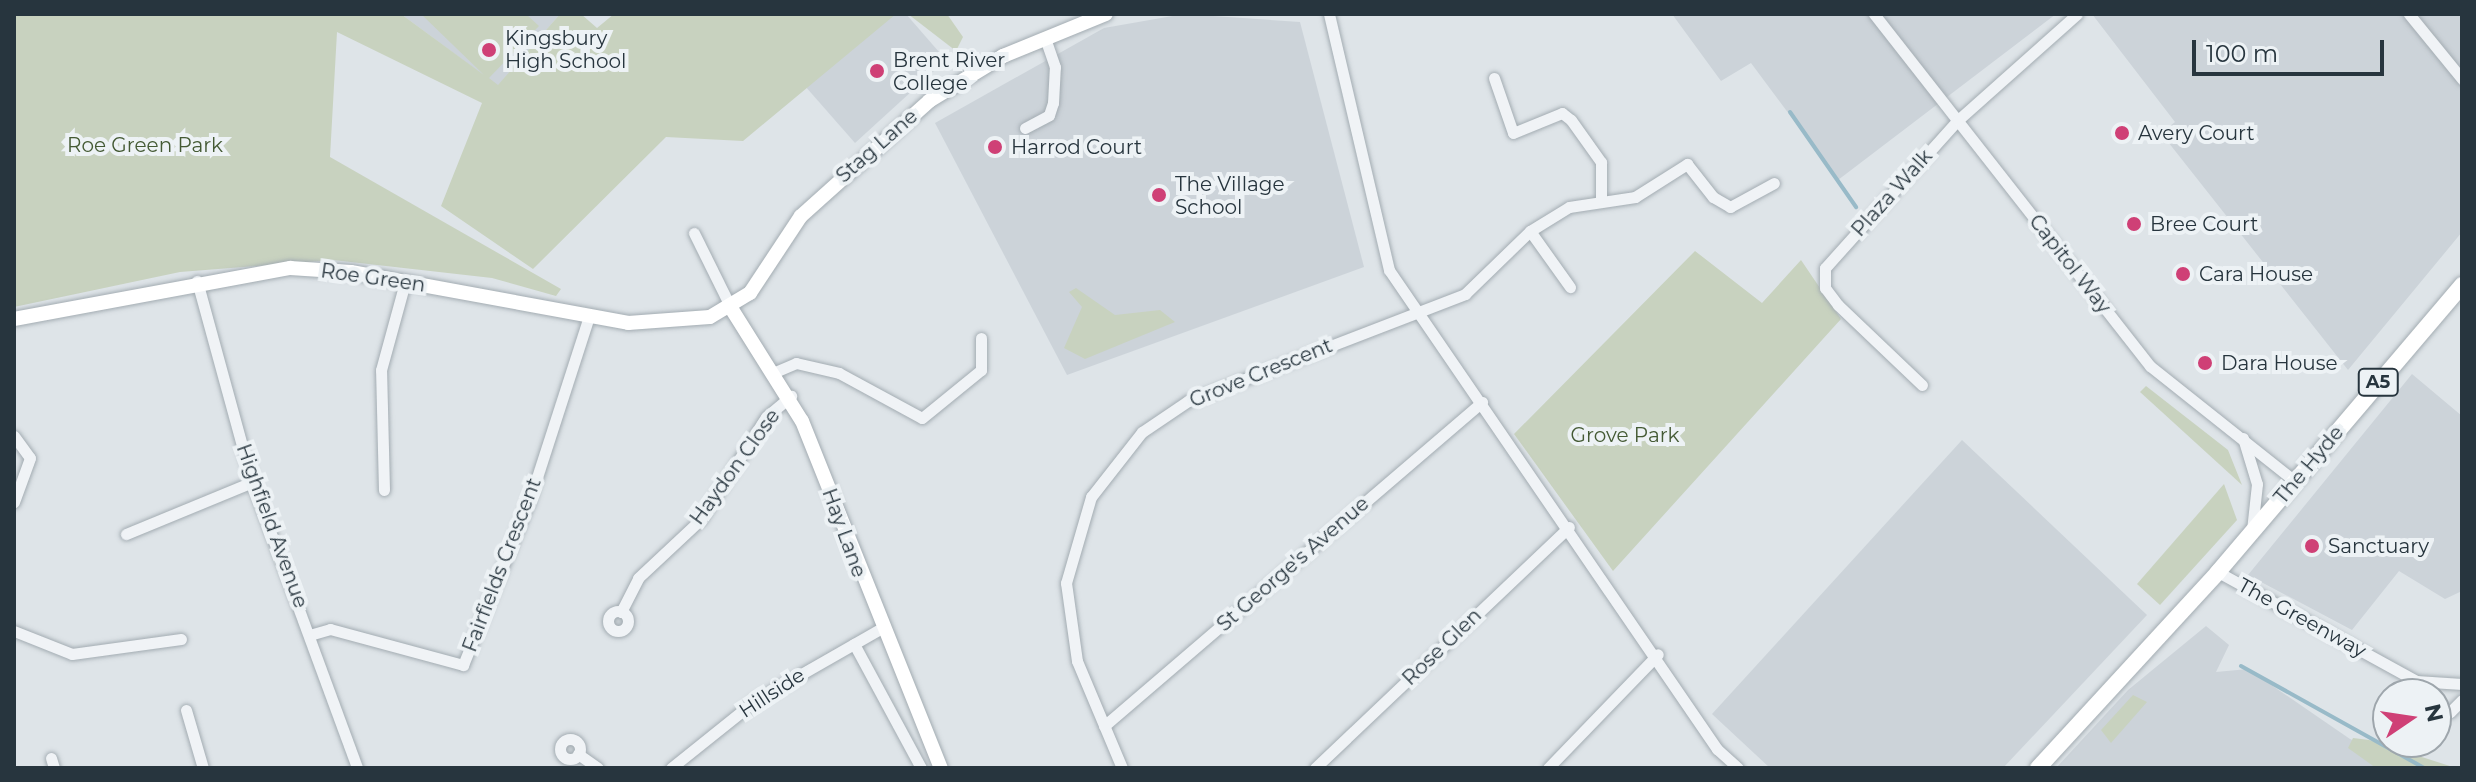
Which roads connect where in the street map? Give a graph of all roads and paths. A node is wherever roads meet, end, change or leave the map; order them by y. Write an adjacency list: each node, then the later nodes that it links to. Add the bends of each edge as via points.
1 (1106, 14): 6 (street, Stag Lane)
2 (1329, 14): 20 (street, via 1389,270)
3 (1874, 14): 9 (street, Capitol Way)
4 (2077, 14): 9 (street, Plaza Walk)
5 (2409, 14): 8 (street)
6 (1045, 38): 10 (street, via 1055,67 1053,103 1049,115); 19 (street, Stag Lane, via 963,77 914,112 801,216 764,275)
7 (1494, 78): 12 (street, via 1513,133 1554,115 1571,120 1601,162)
8 (2462, 79)
9 (1958, 120): 25 (street, Plaza Walk, via 1825,268 1825,288 1838,305); 29 (street, Capitol Way, via 2150,366)
10 (1025, 128)
11 (1774, 183): 12 (street, Grove Crescent, via 1730,207 1713,197 1687,164 1635,197)
12 (1601, 201): 13 (street, Grove Crescent, via 1569,207)
13 (1530, 231): 18 (street); 20 (street, Grove Crescent, via 1465,294)
14 (694, 233): 19 (street)
15 (197, 281): 16 (street, Roe Green, via 290,268); 22 (street, Roe Green); 30 (street, Highfield Avenue)
16 (405, 282): 21 (street, Roe Green); 32 (street, via 381,370)
17 (2462, 285): 31 (main road, The Hyde / A5)
18 (1570, 287)
19 (731, 308): 21 (street, Roe Green, via 680,321); 24 (street, Hay Lane)
20 (1415, 310): 27 (street); 47 (street, Grove Crescent, via 1188,401 1114,461 1081,518 1066,583 1073,645)
21 (589, 316): 41 (street, Fairfields Crescent, via 529,502 463,665 330,629)
22 (14, 319)
23 (981, 338): 24 (street, via 977,375 922,418 839,373 796,363)
24 (775, 372): 26 (street, Hay Lane)
25 (1922, 385)
26 (791, 396): 38 (street, Haydon Close, via 766,417 701,519 638,578); 39 (street, Hay Lane)
27 (1482, 402): 34 (street); 47 (street, St George's Avenue)
28 (14, 436): 33 (street, via 30,458)
29 (2243, 438): 31 (street, Capitol Way); 35 (street, via 2257,484)
30 (252, 482): 36 (street); 41 (street, Highfield Avenue)
31 (2296, 482): 35 (main road, The Hyde / A5)
32 (384, 490)
33 (14, 502)
34 (1569, 527): 44 (street); 56 (street, Rose Glen)
35 (2251, 533): 37 (main road, The Hyde / A5)
36 (126, 534)
37 (2218, 572): 45 (street, The Greenway); 59 (main road, A5)
38 (621, 612)
39 (880, 629): 43 (street, Hillside); 54 (street, Hay Lane)
40 (14, 631): 42 (street, via 72,654)
41 (313, 634): 50 (street, Highfield Avenue)
42 (181, 639)
43 (854, 644): 52 (street, Hillside, via 756,700); 53 (street)
44 (1658, 654): 57 (street); 58 (street, via 1717,749)
45 (2408, 678)
46 (186, 710): 49 (street)
47 (1104, 726): 55 (street, Grove Crescent)
48 (578, 754): 51 (street)
49 (203, 768)
50 (357, 768)
51 (598, 768)
52 (671, 768)
53 (921, 768)
54 (941, 768)
55 (1122, 768)
56 (1315, 768)
57 (1548, 768)
58 (1738, 768)
59 (2038, 768)

